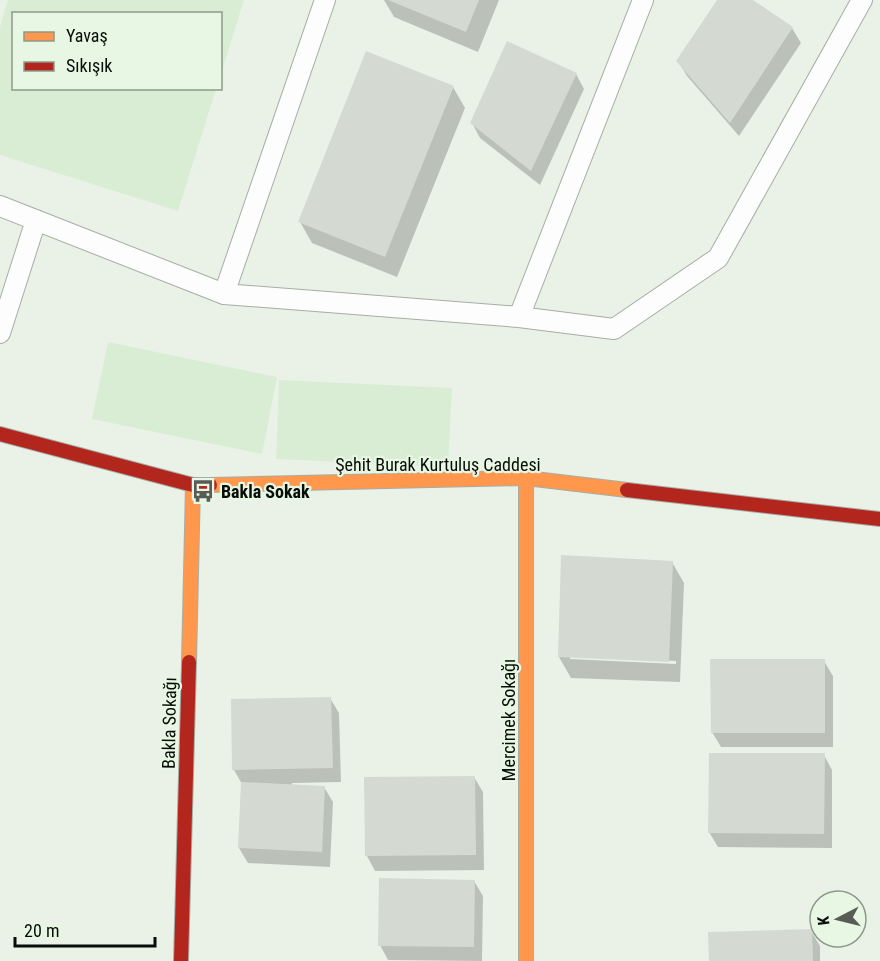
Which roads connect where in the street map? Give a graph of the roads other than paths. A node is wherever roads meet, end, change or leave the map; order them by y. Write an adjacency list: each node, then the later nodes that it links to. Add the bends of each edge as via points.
1 (325, 0): 6 (lane)
2 (643, 0): 7 (lane)
3 (862, 0): 7 (lane, via 718,258 614,329)
4 (0, 206): 5 (lane)
5 (36, 220): 6 (lane); 8 (lane)
6 (224, 294): 7 (lane)
7 (519, 317)
8 (0, 333)
9 (0, 434): 11 (street, Şehit Burak Kurtuluş Caddesi)
10 (526, 478): 11 (street, Şehit Burak Kurtuluş Caddesi); 12 (street, Şehit Burak Kurtuluş Caddesi); 14 (street, Mercimek Sokağı)
11 (193, 485): 13 (street, Bakla Sokağı)
12 (880, 519)
13 (181, 961)
14 (526, 961)

